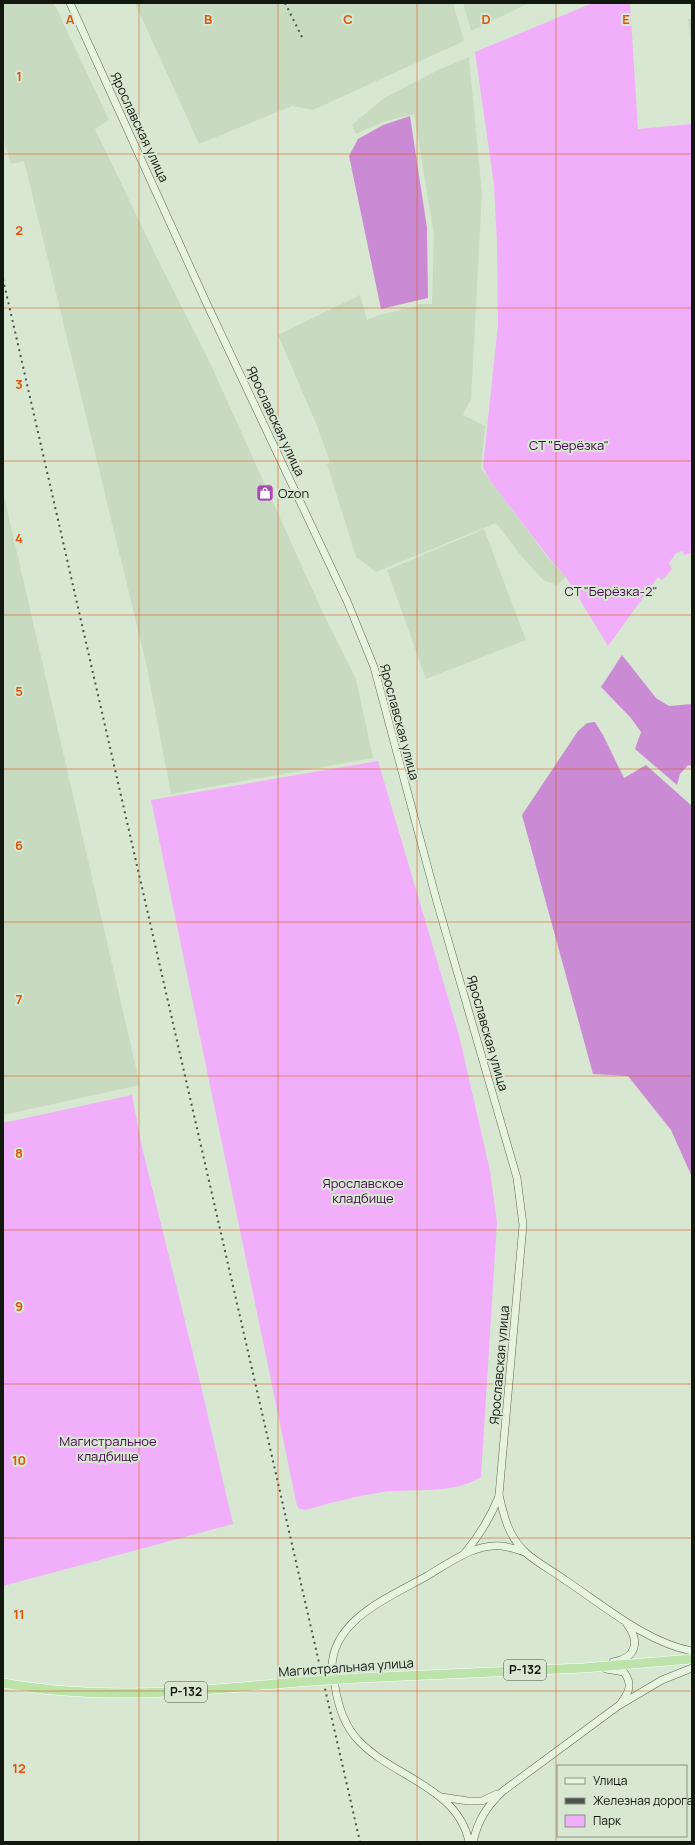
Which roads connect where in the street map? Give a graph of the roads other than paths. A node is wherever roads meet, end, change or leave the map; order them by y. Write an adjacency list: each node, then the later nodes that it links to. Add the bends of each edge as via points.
1 (70, 3): 2 (main road, Ярославская улица, via 206,302 347,601 374,667 437,902 517,1178 523,1225)
2 (500, 1495): 3 (main road, via 504,1519 510,1533); 4 (main road, via 482,1533)
3 (525, 1552): 4 (main road, via 502,1546); 5 (main road)
4 (464, 1554): 13 (main road, via 353,1621 343,1633 335,1650 332,1668 338,1703 347,1725 358,1740 369,1751)
5 (624, 1620): 6 (main road, via 657,1639); 8 (main road, via 634,1636 635,1646 627,1658)
6 (692, 1651)
7 (692, 1659): 8 (highway, Магистральная улица / Р-132)
8 (583, 1668): 10 (highway, Магистральная улица / Р-132, bridge, via 359,1678 204,1691 136,1693 75,1692); 11 (main road, via 624,1672 630,1686 628,1694)
9 (692, 1668): 11 (main road, via 662,1680)
10 (3, 1683)
11 (618, 1706): 12 (main road)
12 (503, 1791): 13 (main road, via 482,1801); 15 (main road, via 488,1805)
13 (441, 1797): 14 (main road, via 456,1812)
14 (469, 1842)
15 (473, 1842)

